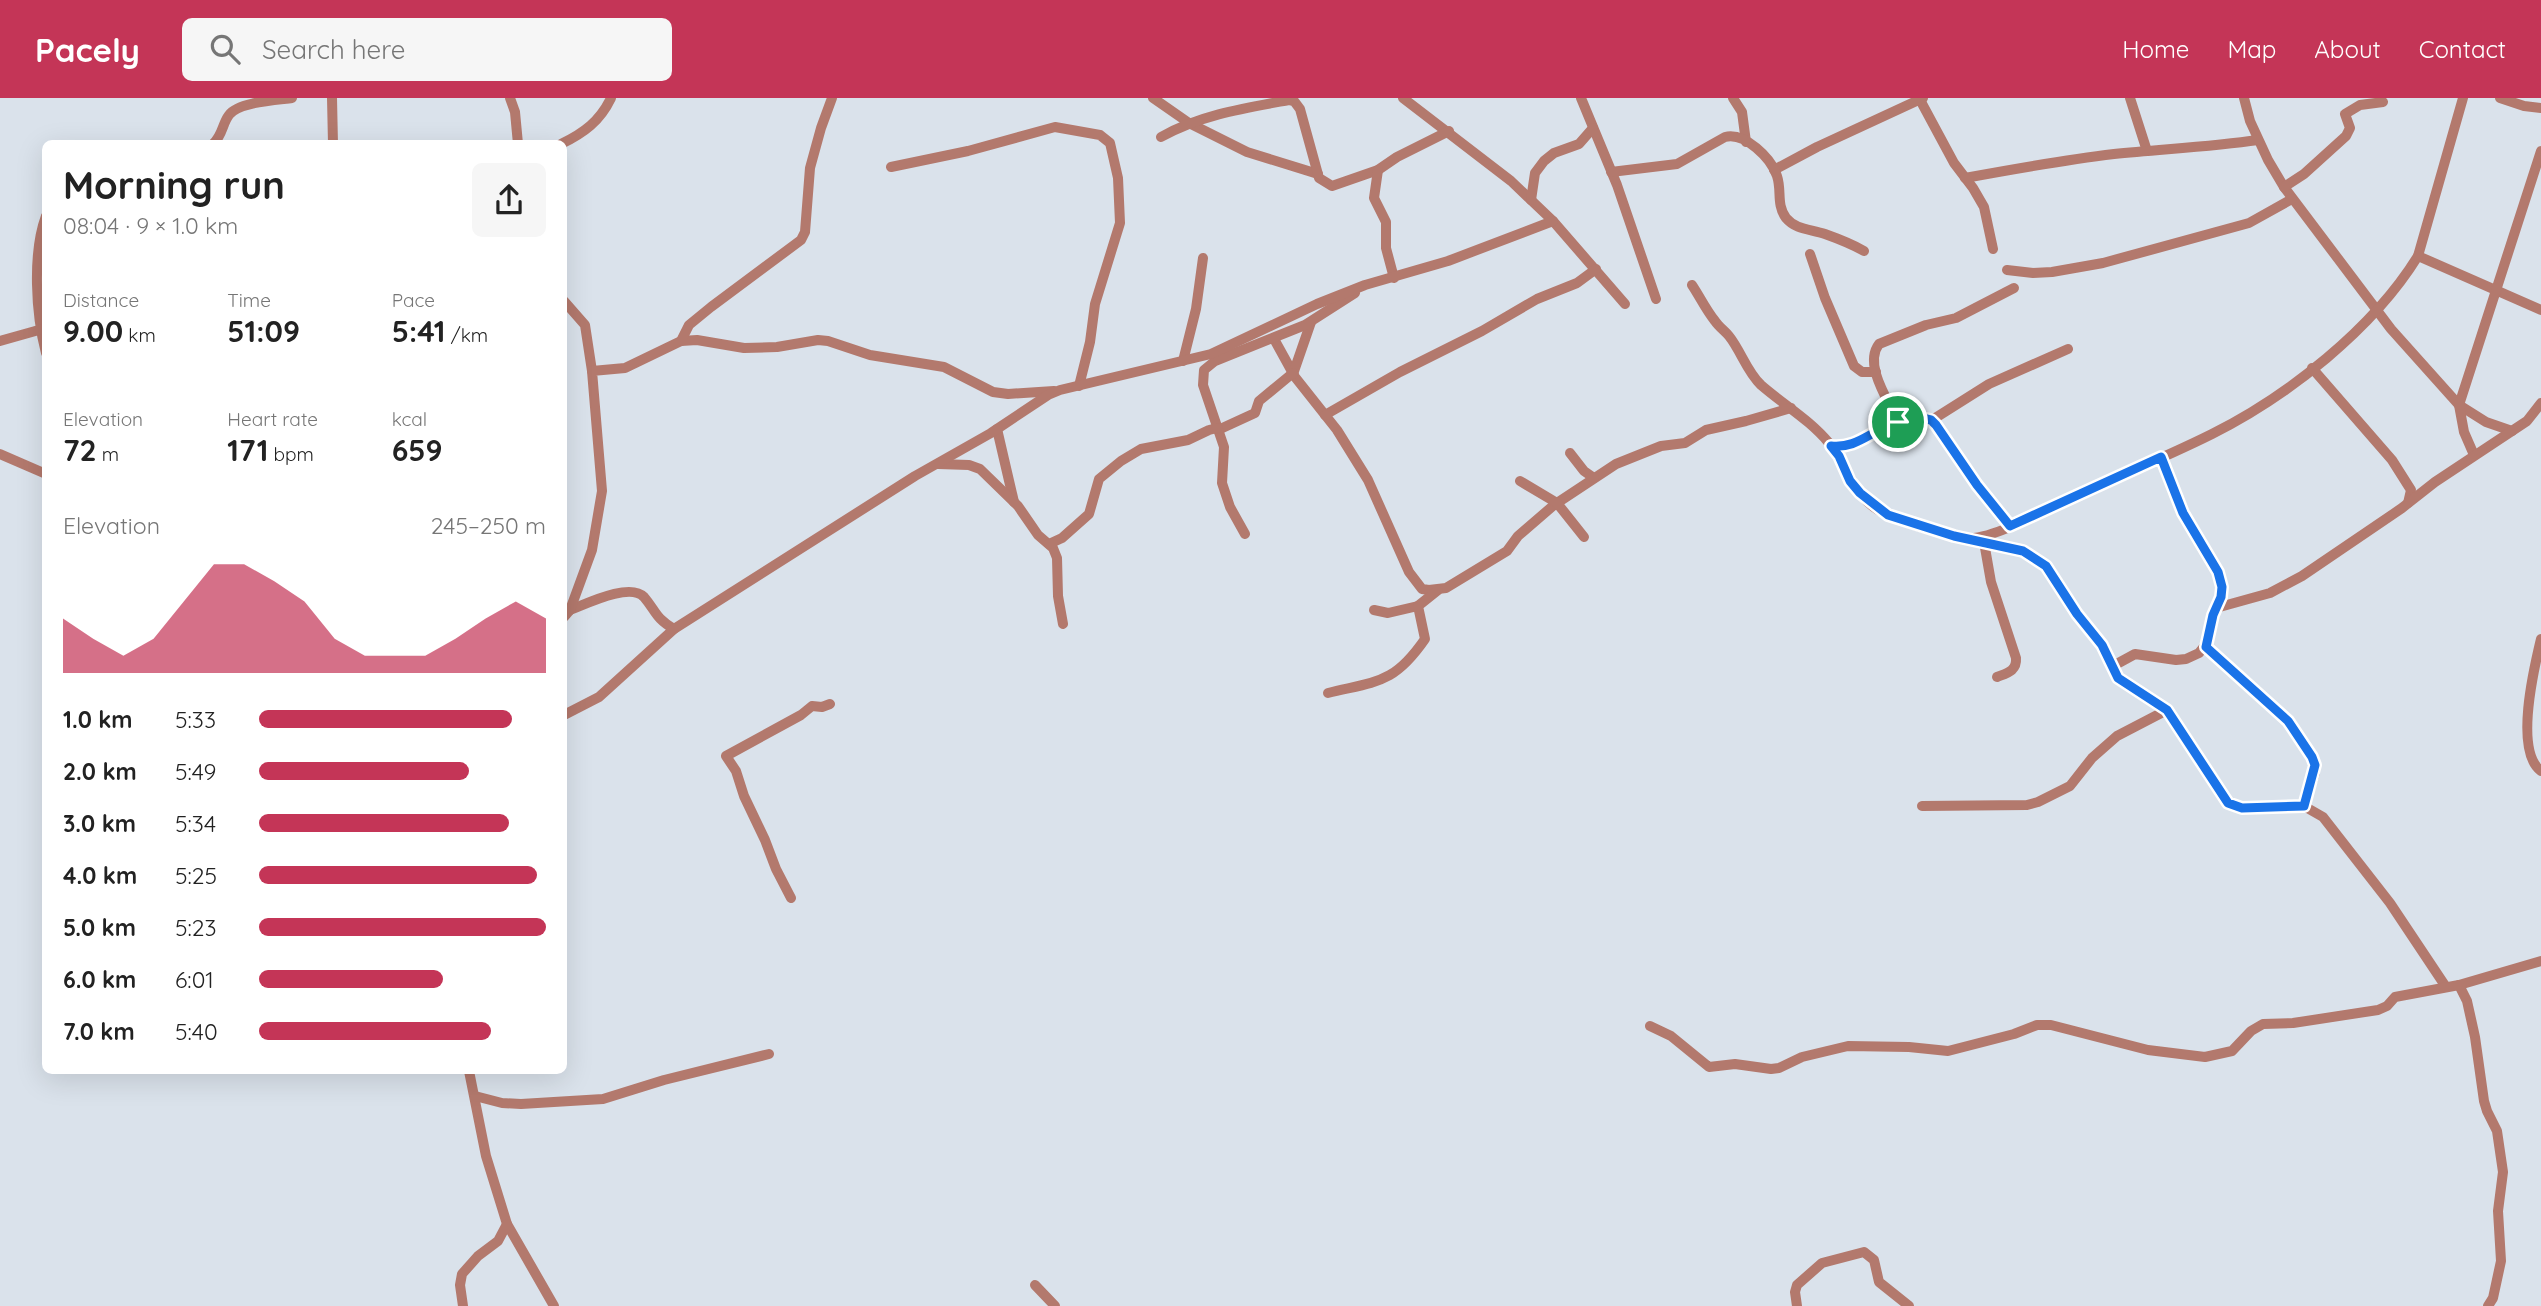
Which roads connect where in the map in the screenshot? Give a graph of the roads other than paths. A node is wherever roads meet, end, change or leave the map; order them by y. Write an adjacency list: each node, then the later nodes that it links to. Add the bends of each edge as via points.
1 (292, 98): 24 (street, via 237,108)
2 (326, 98): 18 (street)
3 (332, 98): 18 (street)
4 (510, 98): 26 (street)
5 (611, 98): 27 (street, via 584,133)
6 (832, 98): 65 (street, via 810,167 804,236 689,325)
7 (1153, 98): 19 (street)
8 (1403, 98): 21 (street)
9 (1581, 98): 20 (street)
10 (1733, 98): 28 (street, via 1742,112)
11 (1921, 98): 34 (street); 37 (street)
12 (2130, 98): 30 (street)
13 (2244, 98): 23 (street)
14 (2463, 98): 46 (street)
15 (2500, 98): 17 (street)
16 (2383, 102): 38 (street, via 2360,105 2345,114 2350,128 2346,136)
17 (2541, 107)
18 (332, 113): 25 (street)
19 (1189, 123): 22 (street); 36 (street, via 1247,152); 36 (street, via 1289,100 1300,109)
20 (1593, 128): 35 (street); 40 (street, via 1579,144 1544,161 1535,173)
21 (1449, 131): 33 (street); 40 (street)
22 (1161, 137)
23 (2258, 139): 30 (street); 38 (street)
24 (217, 140)
25 (333, 140)
26 (518, 140)
27 (567, 141)
28 (1746, 142): 34 (street); 35 (street, via 1729,135 1677,164)
29 (2541, 151): 31 (street)
30 (2147, 152): 37 (street)
31 (2539, 165): 54 (street)
32 (891, 167): 72 (street, via 1055,127 1100,135 1110,144 1118,178 1119,223 1095,304)
33 (1378, 170): 36 (street, via 1332,186); 50 (street, via 1374,198 1386,222 1386,248)
34 (1774, 170): 44 (street, via 1780,207 1792,224)
35 (1611, 172): 55 (street)
36 (1318, 174)
37 (1965, 178): 43 (street, via 1987,213)
38 (2284, 187): 39 (street)
39 (2292, 199): 49 (street, via 2249,223 2103,263 2052,272); 58 (street)
40 (1531, 200): 41 (street)
41 (1553, 221): 48 (street); 50 (street)
42 (42, 225): 61 (street, via 36,309)
43 (1993, 248)
44 (1864, 251)
45 (1810, 254): 70 (street, via 1854,366 1862,373)
46 (2417, 256): 54 (street); 58 (street)
47 (1203, 258): 67 (street)
48 (1596, 269): 57 (street); 77 (street)
49 (2007, 270)
50 (1394, 278): 51 (street)
51 (1365, 285): 60 (street); 67 (street, via 1211,354)
52 (1692, 285): 76 (street, via 1758,381)
53 (2014, 288): 70 (street, via 1956,318 1879,344 1874,355)
54 (2497, 290): 59 (street); 75 (street)
55 (1656, 299)
56 (567, 304): 69 (street, via 585,325)
57 (1625, 304)
58 (2376, 310): 68 (street); 75 (street)
59 (2541, 310)
60 (1311, 322): 63 (street); 71 (street)
61 (42, 326)
62 (42, 329): 64 (street)
63 (1274, 340): 71 (street); 81 (street, via 1215,361 1204,370 1203,385)
64 (0, 341)
65 (681, 341): 69 (street, via 625,368); 73 (street, via 744,348 818,340 870,355 944,367 993,392)
66 (2068, 349): 78 (street, via 1989,384)
67 (1182, 361): 72 (street)
68 (2312, 368): 87 (street, via 2255,410); 94 (street, via 2392,460 2412,490)
69 (592, 370): 105 (street, via 602,491 592,550)
70 (1876, 372): 79 (street)
71 (1293, 374): 77 (street); 81 (street, via 1259,401 1255,413)
72 (1079, 386): 73 (street)
73 (1060, 390): 80 (street)
74 (2541, 403): 82 (street)
75 (2459, 405): 82 (street); 86 (street)
76 (1791, 408): 83 (street); 90 (street, via 1706,430 1685,443 1661,446 1616,464)
77 (1325, 415): 101 (street, via 1368,480 1416,583 1422,589)
78 (1931, 420): 79 (street, via 1917,417); 95 (street)
79 (1898, 422): 83 (street, via 1861,442)
80 (997, 429): 88 (street); 92 (street)
81 (1218, 429): 96 (street, via 1224,447 1222,483); 100 (street, via 1141,449 1121,461 1099,479 1089,514)
82 (2512, 431): 86 (street)
83 (1831, 446): 98 (street, via 1850,481 1878,509)
84 (1570, 453): 90 (street)
85 (0, 454): 89 (street)
86 (2474, 455): 94 (street)
87 (2161, 457): 95 (street); 103 (street, via 2183,513 2218,572 2222,587)
88 (936, 464): 92 (street, via 980,469); 107 (street)
89 (42, 472)
90 (1594, 478): 93 (street)
91 (1520, 481): 93 (street)
92 (1014, 502): 100 (street)
93 (1557, 503): 97 (street); 101 (street, via 1507,551)
94 (2408, 503): 103 (street, via 2283,587)
95 (2010, 526): 98 (street)
96 (1245, 534)
97 (1584, 537)
98 (1969, 538): 99 (street)
99 (1984, 542): 110 (street, via 2023,551 2046,566); 111 (street, via 1991,582 2017,663 2010,673)
100 (1049, 544): 106 (street, via 1057,558)
101 (1439, 589): 102 (street)
102 (1418, 606): 104 (street, via 1388,613); 112 (street, via 1425,639 1398,672)
103 (2217, 608): 109 (street)
104 (1374, 610)
105 (567, 614): 107 (street, via 614,594 634,591 643,596 659,620)
106 (1063, 624)
107 (674, 629): 115 (street, via 599,697)
108 (2541, 639): 116 (street, via 2527,722 2532,760)
109 (2206, 647): 110 (street, via 2186,659 2135,654); 118 (street, via 2288,721 2307,748 2315,773)
110 (2113, 666): 114 (street, via 2122,681)
111 (1997, 677)
112 (1328, 692)
113 (830, 704): 119 (street, via 812,706 726,755)
114 (2167, 710): 117 (street, via 2117,736 2070,786 2038,802); 118 (street, via 2228,803 2242,808)
115 (567, 713)
116 (2541, 771)
117 (1922, 806)
118 (2304, 806): 122 (street, via 2331,825)
119 (791, 898)
120 (2541, 961): 121 (street)
121 (2459, 985): 122 (street); 134 (street, via 2469,1006 2484,1101 2497,1131 2503,1172 2498,1211 2501,1261)
122 (2446, 987): 123 (street, via 2395,997 2378,1010 2263,1024 2232,1051 2205,1057 2148,1050 2037,1025 1948,1051 1848,1046 1779,1068 1714,1067)
123 (1650, 1026)
124 (769, 1054): 126 (street, via 603,1099 521,1104)
125 (471, 1074): 126 (street)
126 (475, 1096): 127 (street, via 486,1156)
127 (507, 1224): 129 (street, via 498,1241 462,1274); 130 (street)
128 (1035, 1285): 131 (street)
129 (463, 1306)
130 (554, 1306)
131 (1055, 1306)
132 (1797, 1306): 133 (street, via 1797,1285 1819,1265 1864,1252 1874,1261 1879,1282)
133 (1909, 1306)
134 (2488, 1306)

